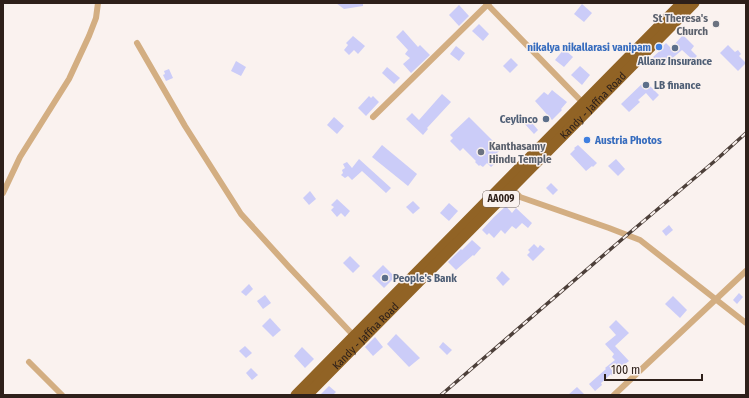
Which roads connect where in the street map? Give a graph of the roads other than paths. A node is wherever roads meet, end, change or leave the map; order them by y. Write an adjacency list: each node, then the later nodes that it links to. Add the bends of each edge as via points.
1 (98, 3): 9 (street, via 96,18 69,79 20,157)
2 (682, 3): 6 (highway, Kandy - Jaffna Road / AA009)
3 (694, 3): 6 (highway, Kandy - Jaffna Road / AA009)
4 (487, 4): 6 (street); 7 (street)
5 (137, 43): 13 (street, via 185,126 241,214)
6 (586, 107): 8 (highway, Kandy - Jaffna Road / AA009)
7 (373, 117)
8 (509, 185): 11 (street, via 520,197 640,240); 13 (highway, Kandy - Jaffna Road / AA009); 17 (highway, Kandy - Jaffna Road / AA009)
9 (3, 192)
10 (746, 271): 11 (street)
11 (716, 299): 12 (street); 18 (street)
12 (746, 323)
13 (354, 336): 16 (highway, Kandy - Jaffna Road / AA009)
14 (29, 362): 15 (street)
15 (62, 395)
16 (296, 395)
17 (307, 395)
18 (614, 395)

